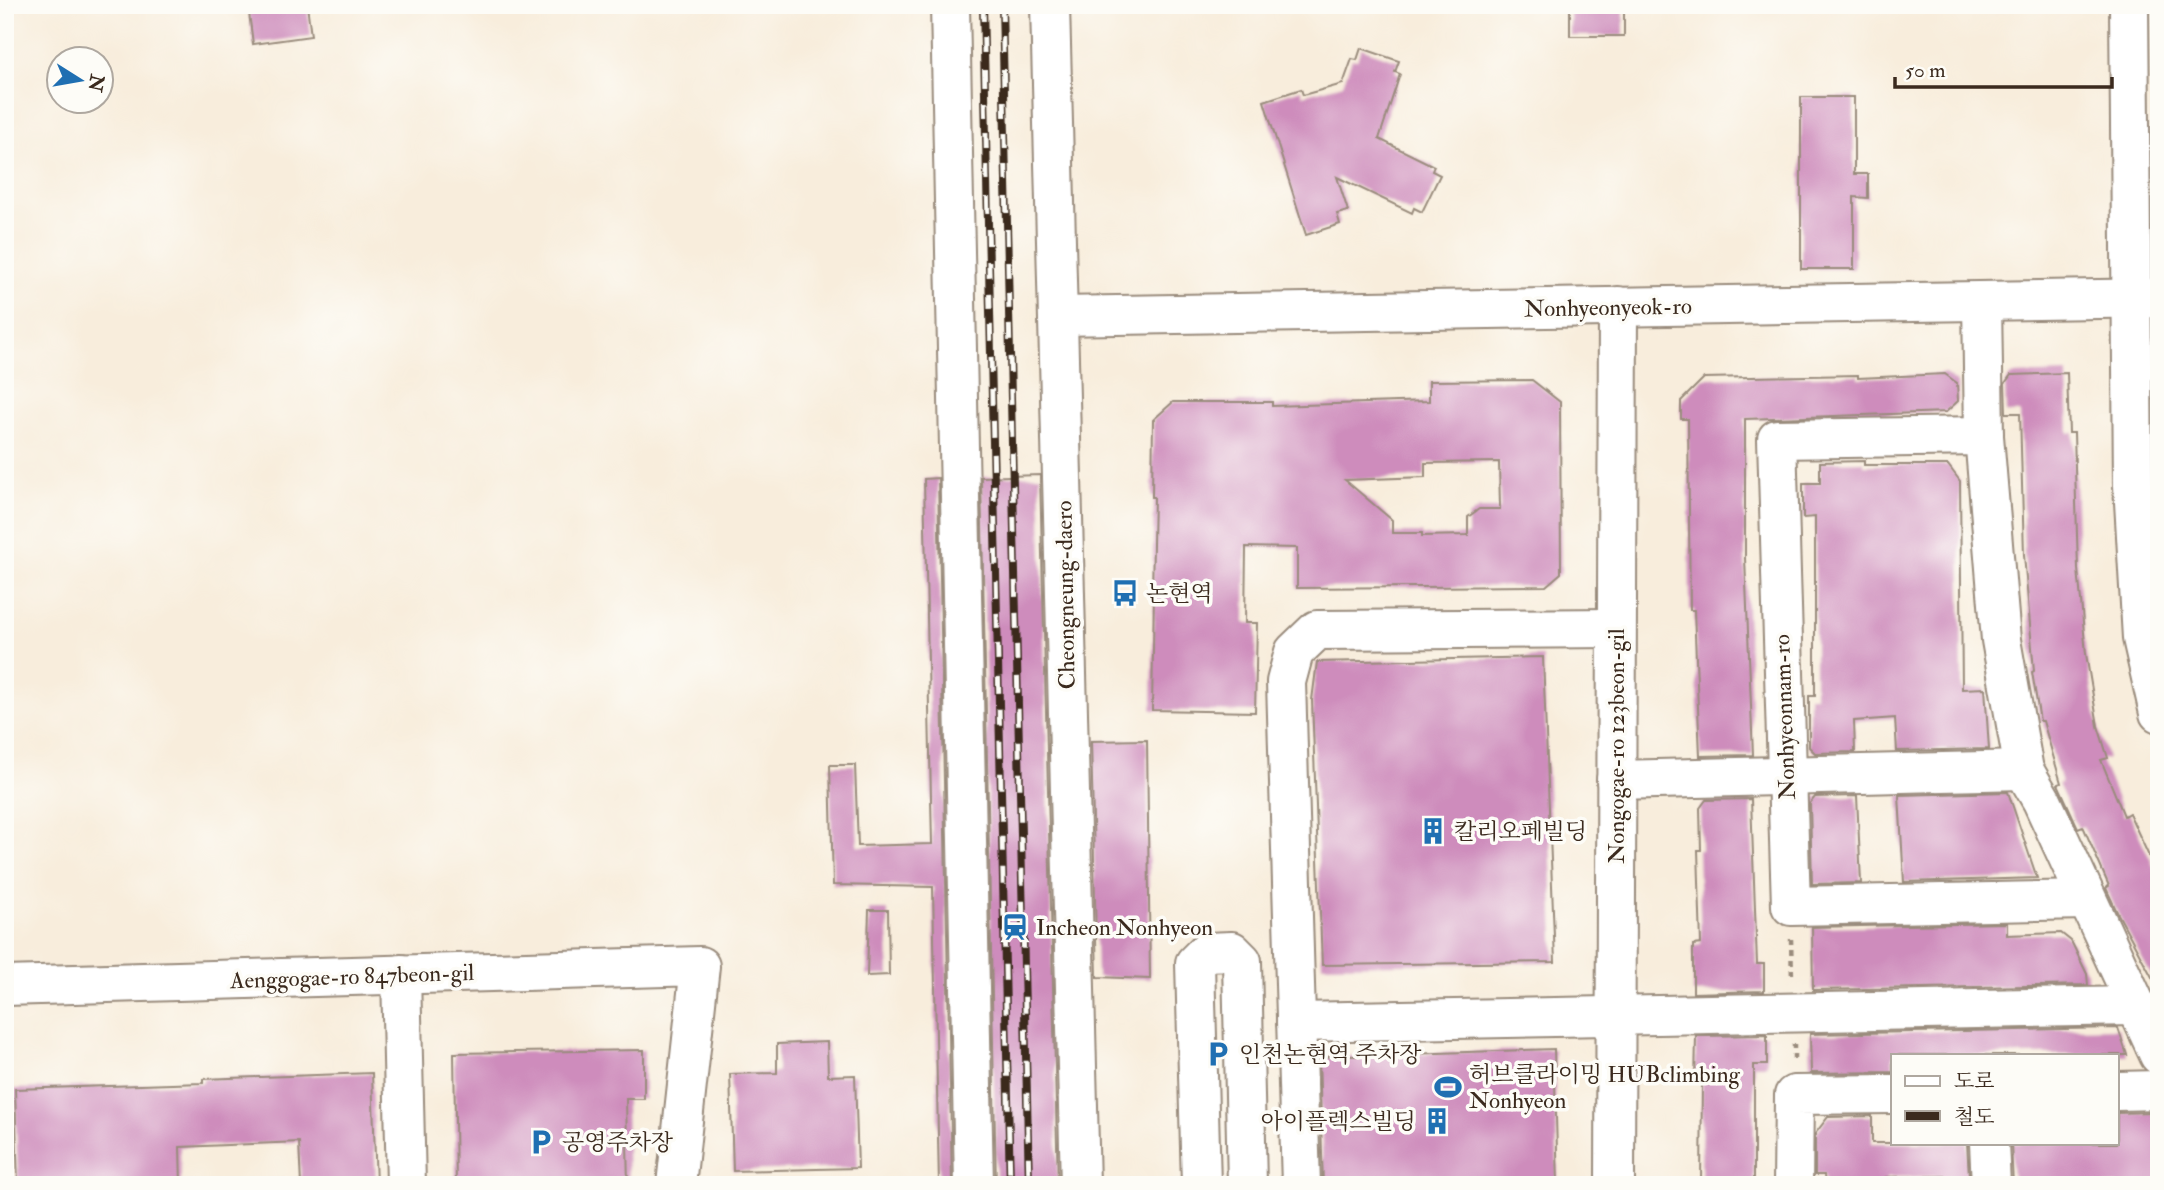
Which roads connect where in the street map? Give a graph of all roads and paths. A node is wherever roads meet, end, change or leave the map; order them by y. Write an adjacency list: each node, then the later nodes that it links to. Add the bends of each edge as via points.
1 (950, 5): 27 (street)
2 (1050, 5): 7 (street, Cheongneung-daero)
3 (2129, 5): 4 (street)
4 (2145, 298): 5 (street, Nonhyeonyeok-ro); 10 (street, via 2133,485 2142,638)
5 (1982, 301): 6 (street, Nonhyeonyeok-ro); 8 (street)
6 (1618, 306): 7 (street, Nonhyeonyeok-ro); 9 (street, Nongogae-ro 123beon-gil)
7 (1058, 316): 28 (street, Cheongneung-daero)
8 (1984, 436): 11 (street, via 2001,640); 12 (street, Nonhyeonnam-ro, via 1777,439)
9 (1616, 628): 13 (street, Nongogae-ro 123beon-gil); 19 (street, via 1317,630 1294,652 1286,682)
10 (2159, 713)
11 (2024, 770): 12 (street); 14 (street)
12 (1786, 776): 13 (street); 14 (street, Nonhyeonnam-ro, via 1791,906)
13 (1616, 780): 18 (street, Nongogae-ro 123beon-gil)
14 (2087, 900): 17 (street)
15 (401, 975): 16 (street, Aenggogae-ro 847beon-gil); 25 (street); 26 (street, Aenggogae-ro 847beon-gil, via 700,966)
16 (5, 986)
17 (2135, 1006): 18 (street); 20 (street)
18 (1616, 1015): 19 (street); 32 (street, Nongogae-ro 123beon-gil)
19 (1296, 1022): 31 (street)
20 (2159, 1055)
21 (2159, 1090): 22 (street)
22 (2118, 1091)
23 (1891, 1094): 33 (street, via 1794,1095)
24 (1989, 1144): 34 (street)
25 (406, 1185)
26 (676, 1185)
27 (974, 1185)
28 (1080, 1185)
29 (1201, 1185): 30 (street, via 1195,963 1206,952 1232,951 1242,961)
30 (1247, 1185)
31 (1301, 1185)
32 (1615, 1185)
33 (1793, 1185)
34 (1991, 1185)

